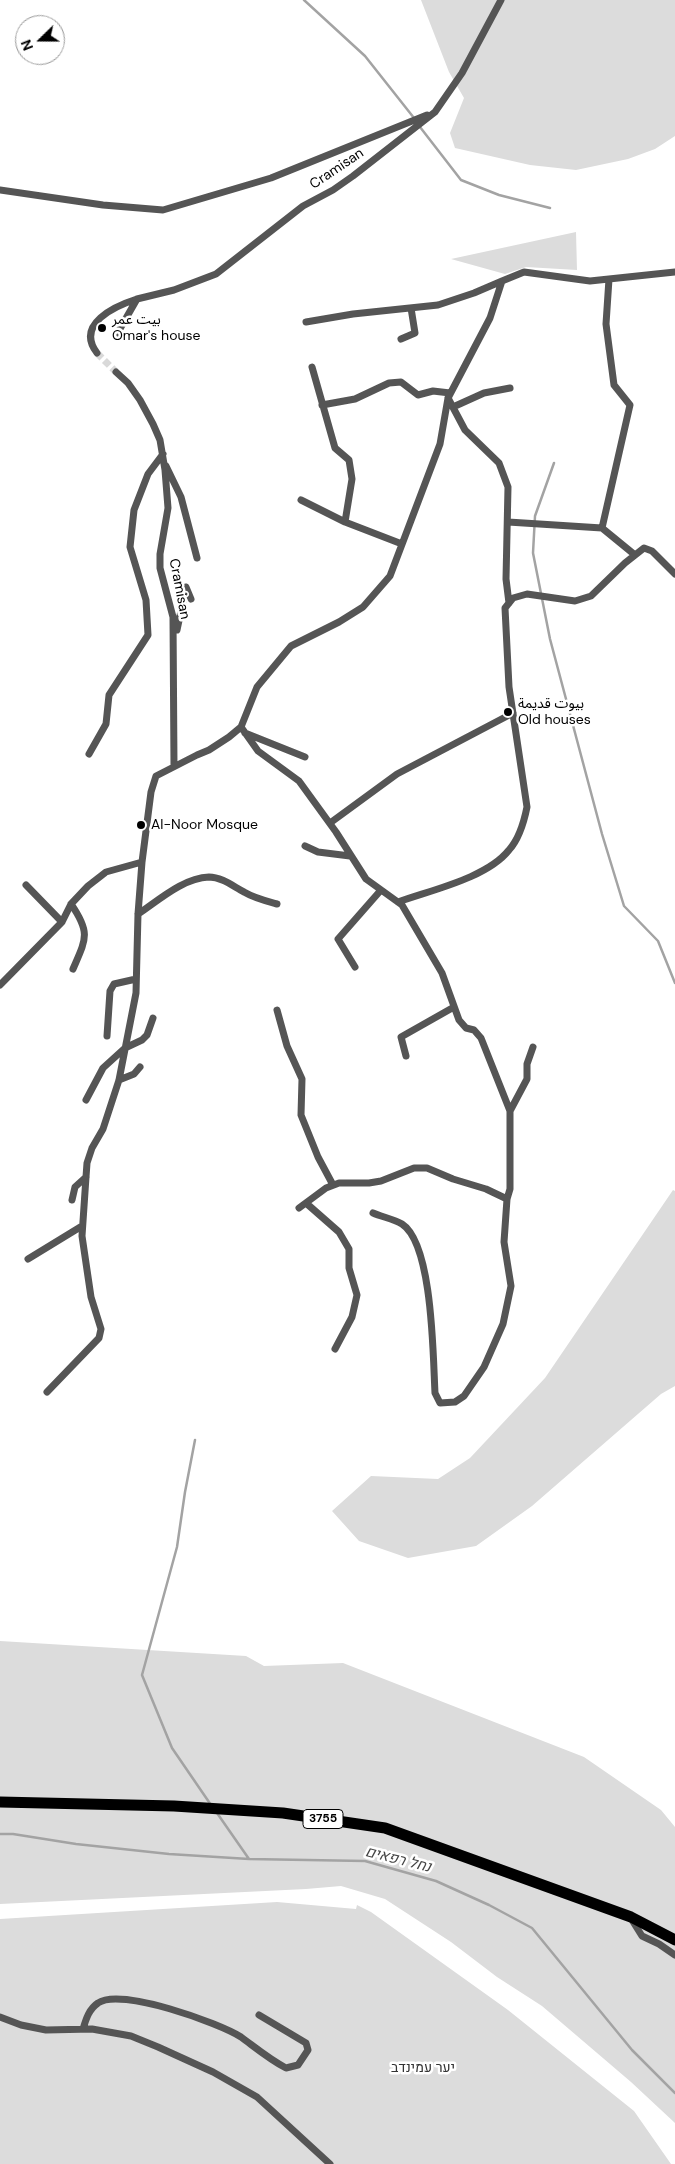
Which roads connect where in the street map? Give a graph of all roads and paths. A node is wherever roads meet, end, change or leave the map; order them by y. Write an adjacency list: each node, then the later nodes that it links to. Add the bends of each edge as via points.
1 (500, 0): 2 (street, Cramisan, via 462,73)
2 (435, 112): 3 (street, via 270,178 163,210); 7 (street, Cramisan, via 353,176 303,206 216,274 182,288)
3 (0, 190)
4 (675, 272): 5 (street)
5 (609, 279): 6 (street, via 590,281 524,272); 23 (street, via 606,324 614,385 630,405)
6 (502, 281): 8 (street, via 438,304); 16 (street, via 490,318)
7 (137, 299): 10 (street); 12 (street, Cramisan, via 114,307 96,323 90,341)
8 (411, 308): 9 (street); 11 (street, via 415,333)
9 (306, 322)
10 (117, 334)
11 (401, 339)
12 (97, 353)
13 (312, 367): 17 (street)
14 (116, 372): 19 (street, Cramisan, via 140,400 160,440)
15 (510, 388): 18 (street, via 484,393)
16 (449, 396): 17 (street, via 433,391 418,394 401,382 390,383 355,399); 18 (street); 24 (street, via 440,444)
17 (322, 405): 21 (street, via 336,448 348,460 352,479)
18 (453, 407): 22 (street, via 464,430 499,463 508,486)
19 (163, 458): 26 (street, via 182,497); 30 (street, Cramisan, via 168,508 160,568 173,617); 33 (street, via 148,474 134,510 130,547 146,600 148,635 109,695 106,724)
20 (301, 500): 21 (street)
21 (345, 522): 24 (street)
22 (508, 522): 23 (street); 29 (street, via 506,579)
23 (602, 528): 25 (street)
24 (402, 544): 32 (street, via 390,576 363,607 291,646 257,687)
25 (635, 555): 27 (street, via 644,548 652,551); 29 (street, via 591,596 574,600 527,594 513,598)
26 (197, 558)
27 (675, 574)
28 (191, 599): 30 (street, via 186,587)
29 (509, 603): 31 (street, via 505,608)
30 (174, 640): 35 (street, Cramisan)
31 (513, 713): 36 (street, via 397,774); 42 (street, via 527,808 509,850 480,874)
32 (243, 730): 34 (street); 35 (street); 36 (street, via 258,751 299,781)
33 (89, 754)
34 (306, 757)
35 (174, 766): 39 (street, via 156,776 150,792)
36 (330, 824): 38 (street)
37 (305, 846): 38 (street, via 318,852)
38 (350, 856): 41 (street, via 366,879)
39 (142, 862): 43 (street, via 106,872); 45 (street)
40 (26, 885): 46 (street)
41 (381, 890): 42 (street); 47 (street, via 338,939)
42 (398, 902): 51 (street, via 442,973)
43 (71, 904): 46 (street); 48 (street, via 84,922 84,943)
44 (277, 904): 45 (street, via 210,877 161,896)
45 (138, 914): 49 (street)
46 (62, 922): 50 (street)
47 (355, 967)
48 (73, 969)
49 (136, 979): 54 (street, via 114,984 110,991); 56 (street)
50 (0, 985)
51 (454, 1007): 57 (street, via 401,1038); 61 (street, via 459,1020 481,1038)
52 (278, 1010): 63 (street, via 287,1046 302,1079 301,1115)
53 (153, 1018): 56 (street, via 147,1035)
54 (107, 1036)
55 (533, 1046): 61 (street, via 527,1064 527,1079)
56 (125, 1048): 59 (street); 60 (street, via 103,1068)
57 (406, 1056)
58 (140, 1067): 59 (street, via 134,1074)
59 (118, 1080): 62 (street, via 104,1129 87,1163)
60 (86, 1100)
61 (510, 1111): 64 (street, via 510,1189)
62 (86, 1177): 65 (street, via 74,1187); 69 (street)
63 (333, 1185): 64 (street, via 381,1181 414,1168 427,1168); 66 (street)
64 (507, 1199): 68 (street, via 504,1242 511,1286 504,1324 484,1367 464,1396 455,1402 440,1403 435,1394 431,1306 416,1241 403,1224)
65 (72, 1200)
66 (306, 1203): 67 (street); 71 (street, via 339,1232 349,1249 349,1268 356,1295 352,1317)
67 (299, 1208)
68 (373, 1213)
69 (82, 1226): 70 (street); 72 (street, via 91,1297 101,1329 99,1338)
70 (28, 1259)
71 (335, 1349)
72 (47, 1392)
73 (0, 1802): 74 (main road, 3755, via 174,1806 283,1814 385,1828)
74 (631, 1917): 75 (main road, 3755); 76 (street, via 642,1936)
75 (675, 1940)
76 (675, 1955)
77 (259, 2015): 79 (street, via 306,2043 308,2050 298,2064 286,2068 240,2037 212,2024 177,2010 144,2003 111,1998 98,2002 88,2014)
78 (0, 2017): 79 (street, via 46,2030)
79 (83, 2029): 80 (street, via 131,2036 213,2072 268,2104)
80 (330, 2164)

